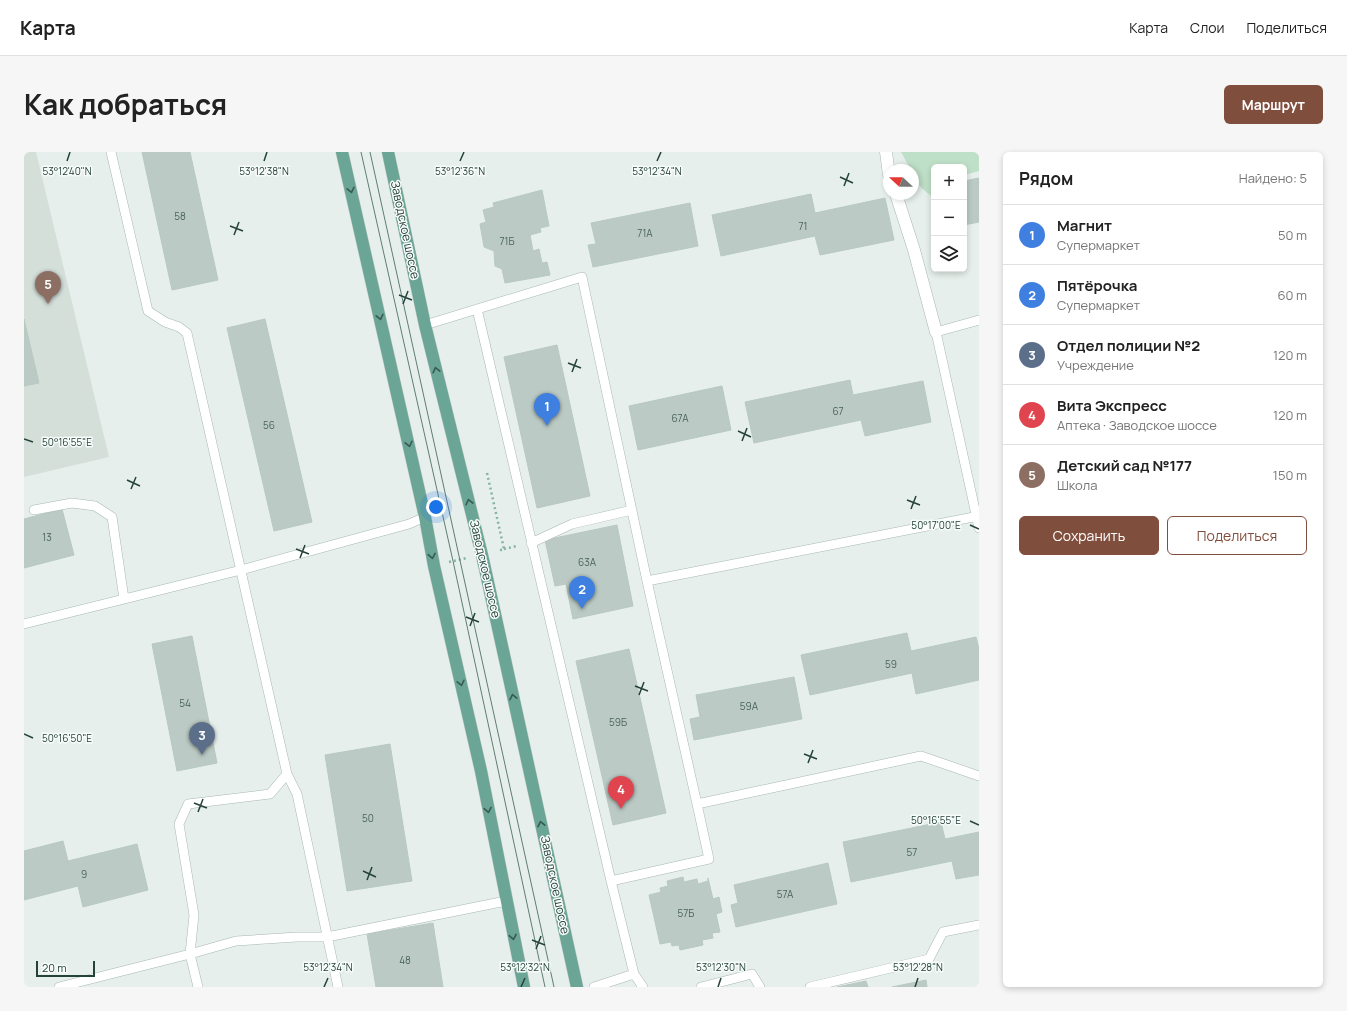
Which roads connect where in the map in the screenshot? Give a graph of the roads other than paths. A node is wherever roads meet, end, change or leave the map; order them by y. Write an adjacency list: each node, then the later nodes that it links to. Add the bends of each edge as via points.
1 (111, 152): 17 (lane, via 148,311 187,333)
2 (342, 152): 14 (main road, one-way to 14)
3 (388, 152): 9 (main road, Заводское шоссе)
4 (886, 152): 5 (street)
5 (888, 164)
6 (898, 200): 10 (street)
7 (476, 309): 9 (lane); 12 (lane, via 582,277); 16 (lane)
8 (979, 320): 10 (lane)
9 (424, 325): 29 (main road, Заводское шоссе, one-way to 9, via 482,555)
10 (936, 332): 13 (lane)
11 (34, 510): 19 (lane, via 72,503 95,506 112,517)
12 (632, 510): 16 (lane, via 572,524); 18 (lane)
13 (978, 516): 15 (lane); 18 (lane)
14 (426, 517): 17 (lane, via 409,524); 25 (main road, one-way to 25, via 434,566 481,771)
15 (979, 528)
16 (531, 543): 24 (lane)
17 (241, 570): 19 (lane); 21 (lane)
18 (647, 581): 23 (lane)
19 (124, 599): 20 (lane)
20 (24, 624)
21 (287, 774): 27 (lane, via 297,794); 28 (lane, via 270,794 188,804 179,824 194,915)
22 (979, 776): 23 (lane, via 921,756)
23 (697, 804): 24 (lane, via 709,859)
24 (611, 881): 31 (lane)
25 (506, 901): 27 (lane); 30 (main road, one-way to 30)
26 (979, 925): 43 (lane, via 943,932 929,959)
27 (327, 937): 28 (lane, via 236,941); 34 (lane)
28 (190, 954): 32 (lane); 33 (lane)
29 (571, 957): 37 (main road, Заводское шоссе); 38 (main road)
30 (518, 964): 35 (main road); 36 (main road)
31 (634, 974): 39 (lane); 40 (lane)
32 (59, 987)
33 (198, 987)
34 (338, 987)
35 (519, 987)
36 (524, 987)
37 (577, 987)
38 (587, 987)
39 (594, 987)
40 (643, 987)
41 (701, 987): 42 (lane, via 752,974)
42 (760, 987)
43 (810, 987)

